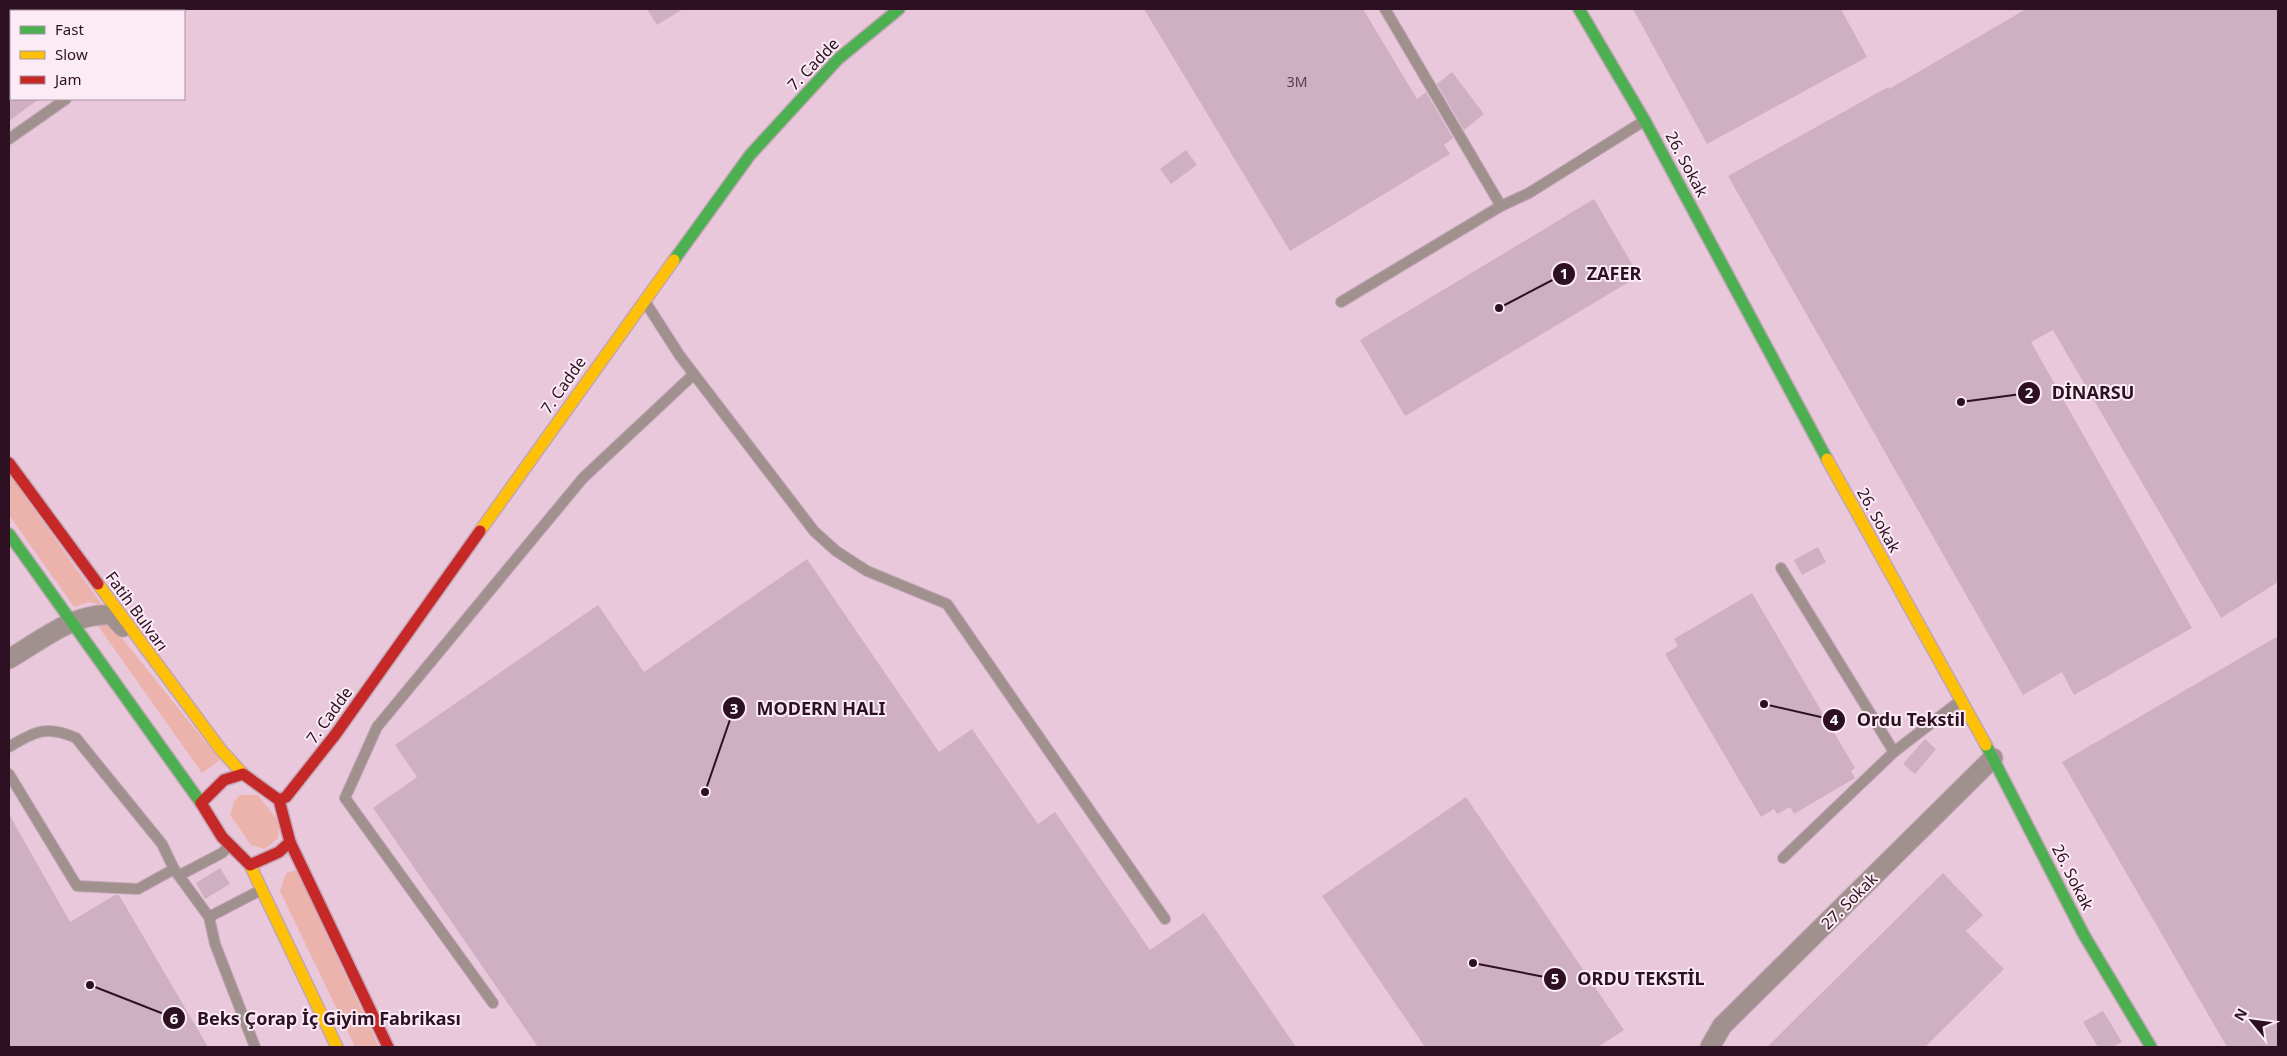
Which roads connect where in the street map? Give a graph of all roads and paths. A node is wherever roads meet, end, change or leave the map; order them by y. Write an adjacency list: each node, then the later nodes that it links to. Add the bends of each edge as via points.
1 (899, 9): 8 (street, 7. Cadde, via 838,59 750,156)
2 (1385, 9): 7 (lane)
3 (1579, 9): 5 (street, 26. Sokak)
4 (65, 100): 6 (lane)
5 (1645, 121): 7 (lane, via 1528,193); 17 (street, 26. Sokak)
6 (9, 139)
7 (1501, 206): 9 (lane)
8 (644, 300): 10 (lane); 23 (street, 7. Cadde, via 335,735 286,797)
9 (1341, 302)
10 (694, 374): 32 (lane, via 814,531 836,552 867,571 947,604); 33 (lane, via 583,478 377,727 345,798)
11 (9, 463): 16 (street, Fatih Bulvarı)
12 (9, 534): 14 (street)
13 (1781, 568): 19 (lane)
14 (72, 622): 15 (street); 16 (street, via 96,614 112,615); 24 (street)
15 (9, 659)
16 (157, 665): 22 (street, Fatih Bulvarı)
17 (1961, 701): 19 (lane); 20 (street, 26. Sokak)
18 (9, 747): 29 (lane, via 44,729 76,738 162,844)
19 (1894, 752): 27 (lane)
20 (1993, 758): 37 (street, 27. Sokak, via 1722,1026); 38 (street, 26. Sokak, via 2084,935)
21 (9, 774): 29 (lane, via 77,886 138,889)
22 (243, 774): 23 (street, Fatih Bulvarı); 24 (street, via 224,780)
23 (279, 800): 25 (street)
24 (201, 803): 26 (street)
25 (290, 842): 28 (street, via 279,852); 36 (street)
26 (228, 847): 28 (street); 29 (lane, via 222,853)
27 (1783, 858)
28 (250, 865): 30 (street)
29 (177, 872): 31 (lane)
30 (261, 890): 31 (lane); 35 (street)
31 (209, 917): 34 (lane, via 215,944)
32 (1165, 919)
33 (493, 1002)
34 (255, 1047)
35 (337, 1047)
36 (388, 1047)
37 (1710, 1047)
38 (2151, 1047)

